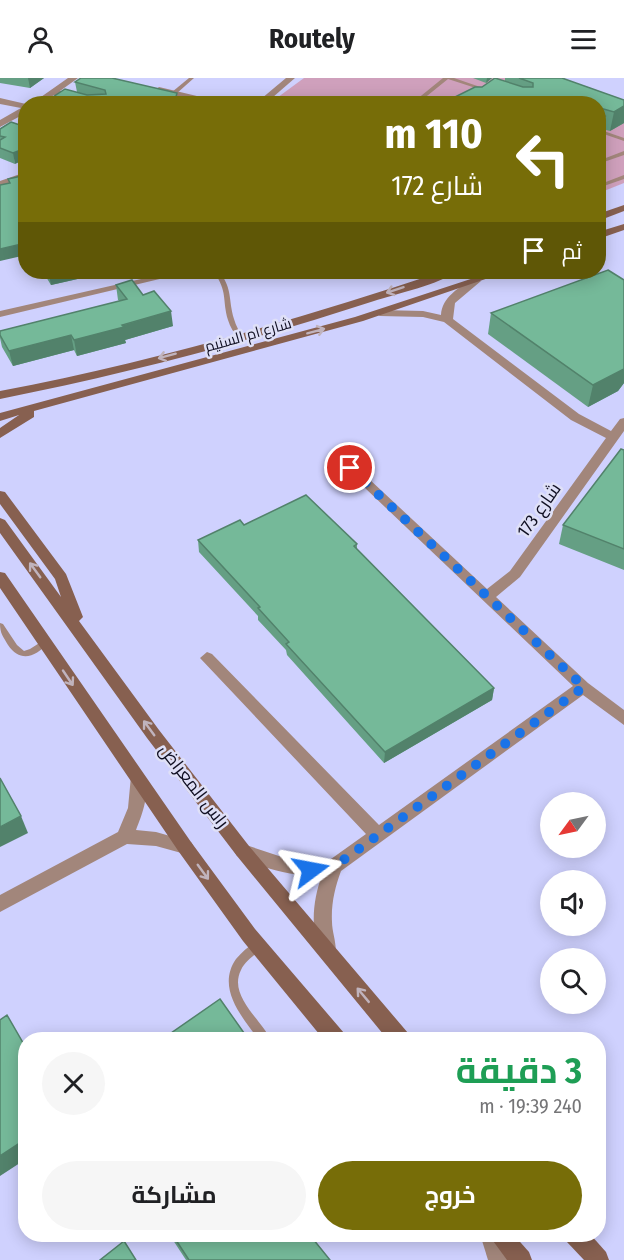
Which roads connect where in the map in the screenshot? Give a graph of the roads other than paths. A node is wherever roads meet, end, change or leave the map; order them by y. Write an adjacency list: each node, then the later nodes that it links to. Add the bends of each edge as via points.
1 (74, 78): 6 (street)
2 (192, 78): 7 (lane)
3 (291, 78): 12 (street)
4 (447, 78): 8 (lane, via 491,91); 13 (lane)
5 (151, 88): 7 (street)
6 (52, 92): 9 (street); 10 (street)
7 (174, 93): 11 (street)
8 (486, 95)
9 (46, 96)
10 (69, 96)
11 (186, 96)
12 (270, 96)
13 (423, 96)
14 (0, 101): 15 (street)
15 (18, 106)
16 (18, 113): 17 (street)
17 (0, 124)
18 (606, 133): 19 (lane)
19 (624, 140)
20 (624, 153): 21 (lane)
21 (606, 159)
22 (624, 177): 25 (lane)
23 (18, 178): 24 (street)
24 (1, 183)
25 (606, 184)
26 (624, 208): 27 (main road)
27 (606, 214)
28 (624, 227): 29 (main road)
29 (606, 233)
30 (135, 279): 36 (street)
31 (157, 279): 36 (street)
32 (222, 279): 40 (lane, via 227,287 228,316)
33 (427, 279): 40 (main road, شارع ام السنيم, one-way to 40)
34 (482, 279): 35 (main road, شارع ام السنيم)
35 (476, 281): 37 (main road, شارع ام السنيم); 39 (street, via 450,301)
36 (138, 284): 38 (street)
37 (380, 313): 39 (street, via 423,314); 42 (main road, شارع ام السنيم, one-way to 37)
38 (0, 314)
39 (448, 320): 46 (street, via 575,417)
40 (240, 337): 41 (main road, شارع ام السنيم, one-way to 41)
41 (0, 395)
42 (80, 395): 43 (main road, شارع ام السنيم); 45 (main road, via 32,413)
43 (0, 417)
44 (624, 422): 46 (street, شارع 173)
45 (0, 434)
46 (613, 437): 51 (street, شارع 173, via 515,574)
47 (350, 468): 51 (street)
48 (0, 495): 53 (main road, via 61,578)
49 (0, 523): 53 (main road, راس المعراض, one-way to 49)
50 (0, 577): 54 (main road)
51 (486, 597): 56 (street)
52 (0, 626): 54 (lane, via 22,654)
53 (83, 636): 62 (main road, راس المعراض, one-way to 53)
54 (44, 643): 58 (main road, one-way to 58)
55 (207, 658): 59 (street)
56 (584, 687): 57 (street); 59 (street)
57 (624, 719)
58 (137, 781): 60 (street, via 136,808); 61 (main road)
59 (378, 835): 63 (street)
60 (125, 837): 61 (street, via 156,839); 64 (street)
61 (185, 847): 65 (main road, one-way to 65)
62 (243, 851): 63 (street, via 287,868); 66 (main road, راس المعراض)
63 (335, 866): 66 (street, via 325,887 321,910)
64 (0, 904)
65 (258, 946): 67 (lane, via 239,962 232,985 238,1003); 68 (main road)
66 (329, 956): 69 (main road, راس المعراض, one-way to 66)
67 (260, 1032)
68 (330, 1032)
69 (394, 1032)
70 (493, 1242): 73 (street)
71 (506, 1242): 74 (main road)
72 (582, 1242): 75 (main road)
73 (499, 1260)
74 (521, 1260)
75 (598, 1260)

